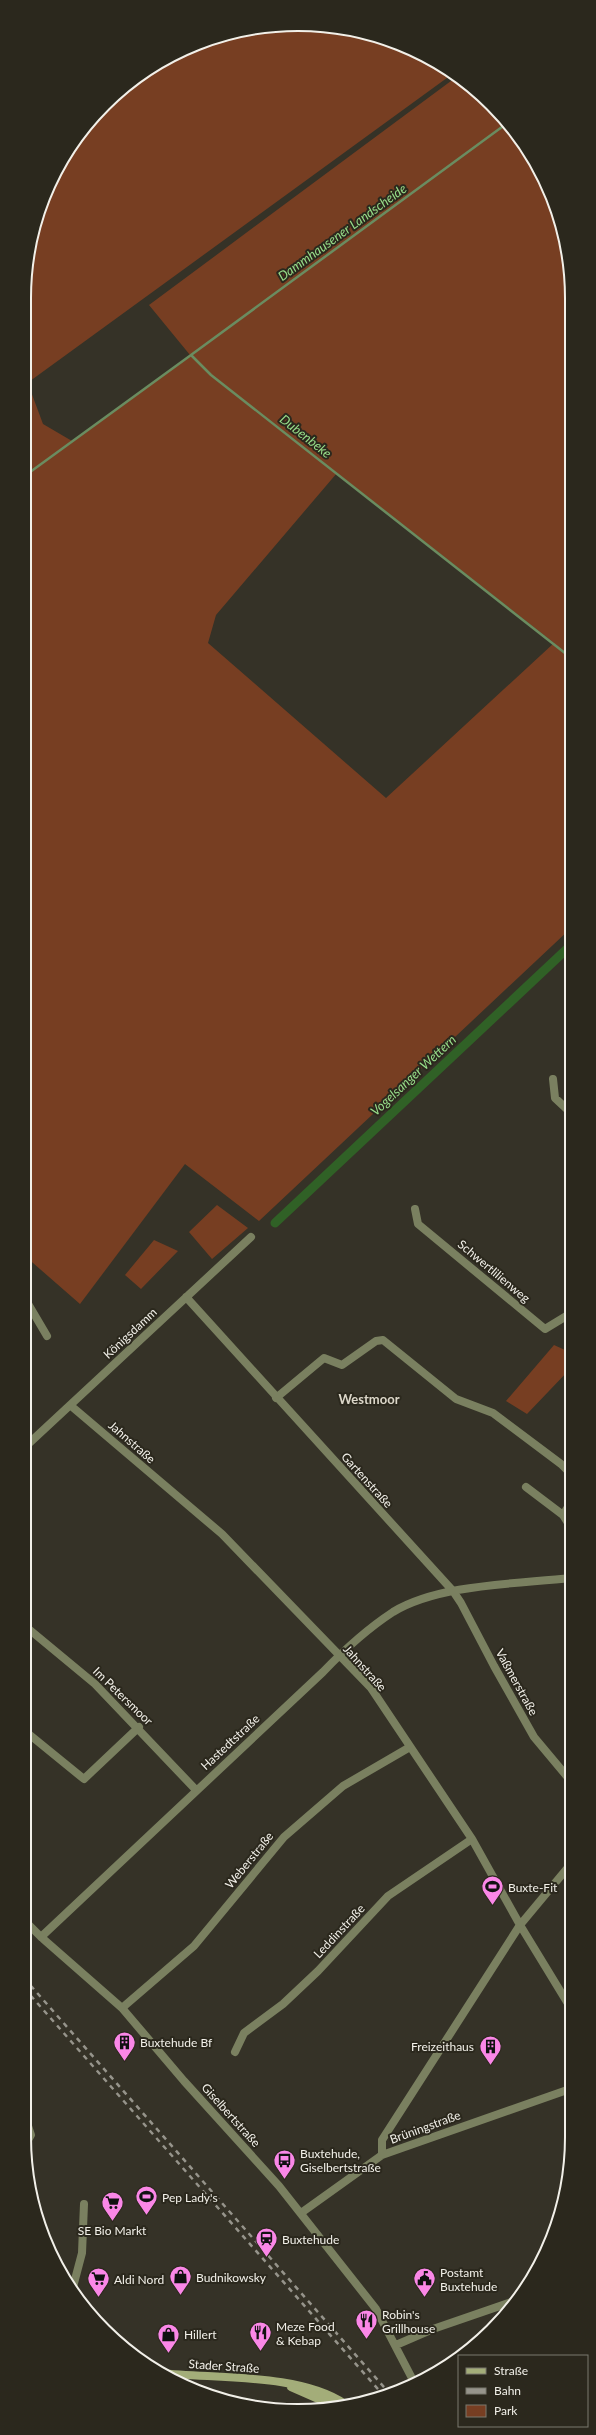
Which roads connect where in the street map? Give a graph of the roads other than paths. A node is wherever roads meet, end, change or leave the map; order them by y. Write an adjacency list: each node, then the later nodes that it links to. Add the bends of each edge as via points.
1 (553, 1079): 2 (street, via 555,1098)
2 (565, 1107)
3 (415, 1210): 7 (street, Schwertlilienweg, via 418,1224 545,1329)
4 (251, 1237): 5 (street, Königsdamm)
5 (186, 1297): 9 (street, Gartenstraße); 10 (street, Königsdamm)
6 (31, 1309): 8 (street)
7 (565, 1317)
8 (47, 1336)
9 (276, 1398): 12 (street, via 324,1358 342,1365 376,1341 383,1340 456,1399 499,1417); 18 (street, Gartenstraße)
10 (70, 1405): 11 (street, Königsdamm); 20 (street, Jahnstraße, via 222,1534)
11 (31, 1441)
12 (565, 1468)
13 (526, 1487): 15 (street)
14 (565, 1513): 15 (street)
15 (563, 1516): 16 (street)
16 (565, 1519)
17 (565, 1579): 18 (street)
18 (453, 1591): 20 (street, Hastedtstraße, via 428,1597 394,1612 354,1640); 24 (street, Vaßmerstraße, via 462,1603 534,1737)
19 (31, 1631): 21 (street, Im Petersmoor, via 95,1684)
20 (339, 1656): 23 (street, Jahnstraße, via 371,1688); 25 (street, Hastedtstraße)
21 (139, 1727): 22 (street, via 84,1779); 25 (street, Im Petersmoor)
22 (31, 1737)
23 (410, 1747): 26 (street, Jahnstraße); 32 (street, Weberstraße, via 343,1786 284,1837 194,1946)
24 (565, 1774)
25 (196, 1790): 30 (street, Hastedtstraße)
26 (472, 1839): 28 (street, Jahnstraße); 33 (street, Leddinstraße, via 388,1896 318,1971 283,2004 244,2033)
27 (565, 1871): 28 (street)
28 (520, 1925): 31 (street, Jahnstraße); 35 (street, via 382,2140)
29 (31, 1927): 30 (street, Giselbertstraße)
30 (41, 1937): 32 (street, Giselbertstraße)
31 (565, 1999)
32 (122, 2008): 37 (street, Giselbertstraße)
33 (235, 2052)
34 (565, 2091): 35 (street, Brüningstraße)
35 (382, 2155): 37 (street, Brüningstraße)
36 (84, 2204): 38 (street, via 82,2253)
37 (301, 2213): 40 (street, Giselbertstraße, via 376,2308)
38 (74, 2282)
39 (507, 2303): 40 (street, via 433,2329)
40 (396, 2345): 42 (street, Giselbertstraße)
41 (176, 2374): 43 (street, Stader Straße, via 261,2380)
42 (412, 2378)
43 (286, 2385): 44 (street, via 306,2386); 45 (street)
44 (339, 2401)
45 (326, 2402)

